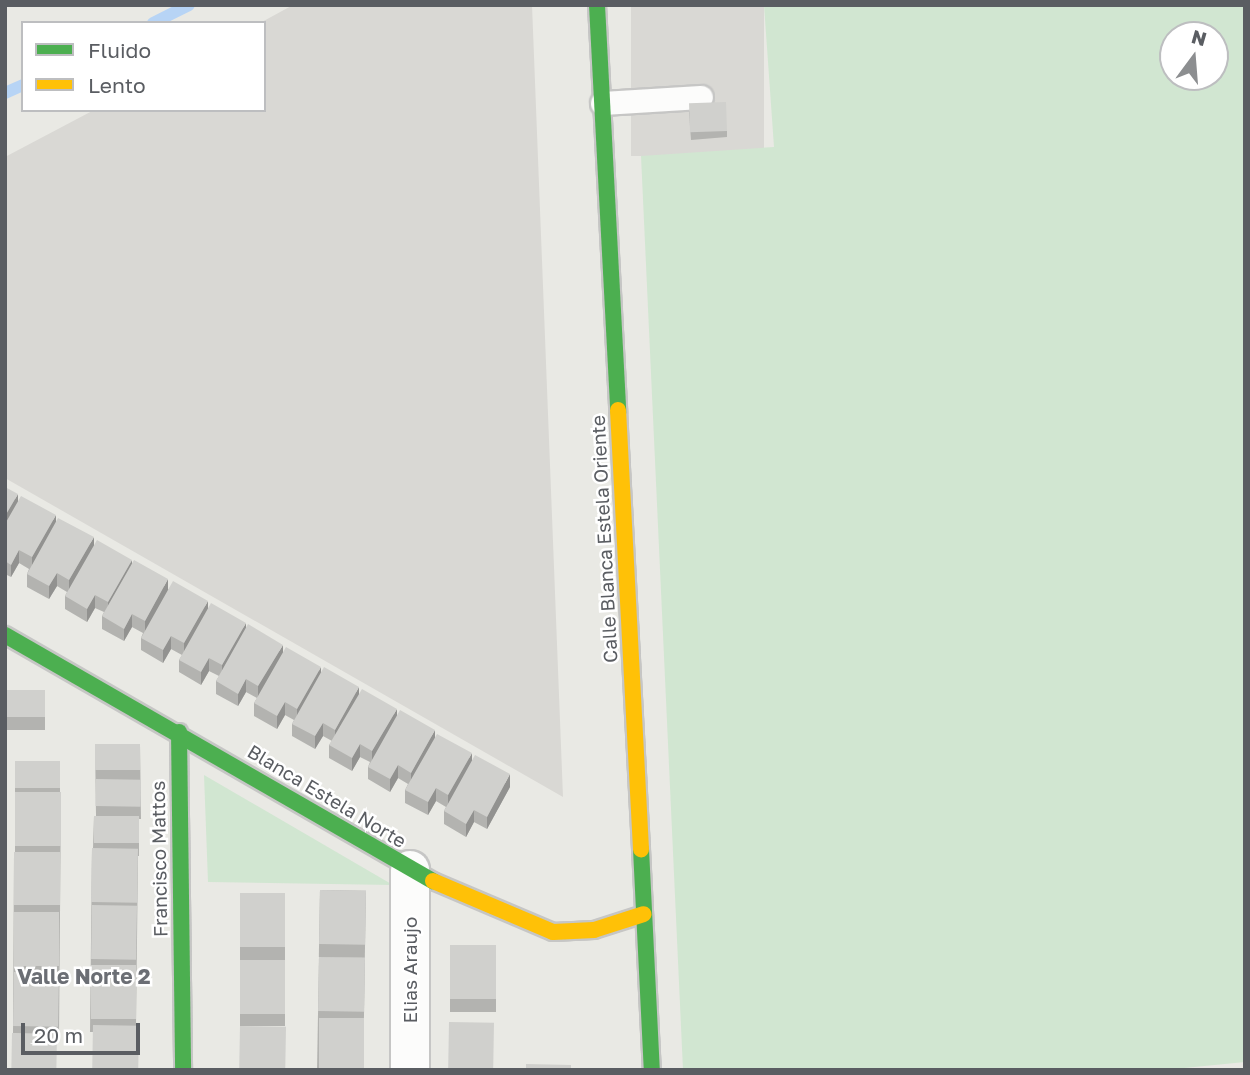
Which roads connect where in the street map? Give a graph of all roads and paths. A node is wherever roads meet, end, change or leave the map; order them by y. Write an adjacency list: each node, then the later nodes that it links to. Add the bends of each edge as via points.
1 (597, 5): 3 (street, Calle Blanca Estela Oriente)
2 (701, 97): 3 (lane)
3 (602, 103): 7 (street, Calle Blanca Estela Oriente)
4 (5, 635): 5 (street, Blanca Estela Norte)
5 (179, 732): 6 (street, Blanca Estela Norte); 8 (street, Francisco Mattos)
6 (410, 870): 7 (street, Blanca Estela Norte, via 553,932 594,930); 9 (street, Elias Araujo)
7 (644, 914): 10 (street, Calle Blanca Estela Oriente)
8 (183, 1070)
9 (410, 1070)
10 (652, 1070)

